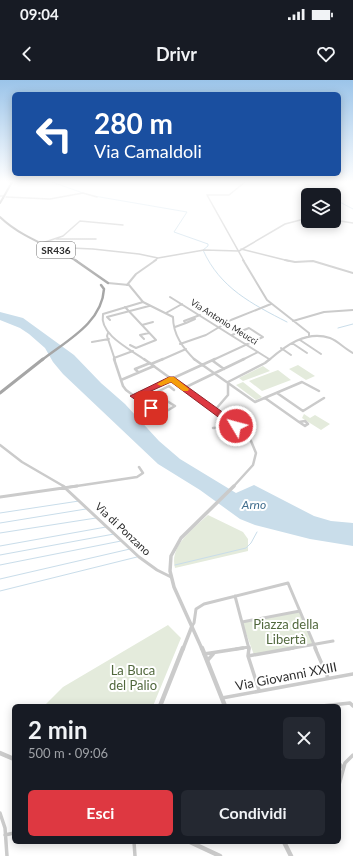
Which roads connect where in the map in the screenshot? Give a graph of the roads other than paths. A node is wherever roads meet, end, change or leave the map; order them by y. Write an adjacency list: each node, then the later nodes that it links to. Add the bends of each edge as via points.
1 (1, 218): 9 (main road, SR436, via 10,227)
2 (219, 218): 12 (street)
3 (301, 220): 11 (street, via 284,224)
4 (341, 221): 5 (street)
5 (353, 222)
6 (123, 226): 7 (street, via 80,221)
7 (55, 239): 8 (street); 9 (street)
8 (96, 239)
9 (42, 243): 10 (main road, SR436)
10 (49, 247): 13 (street, via 62,245 93,248); 15 (main road, SR436, via 82,263)
11 (241, 249): 12 (street); 14 (street, via 295,262 313,261)
12 (237, 250): 13 (street, via 203,251); 23 (street)
13 (158, 258): 18 (street, via 136,274)
14 (353, 273)
15 (100, 279): 16 (main road, SR436); 17 (main road)
16 (107, 283): 17 (main road); 18 (street); 19 (main road)
17 (101, 284): 19 (main road)
18 (127, 285): 21 (street)
19 (104, 289): 73 (main road, via 95,316 82,330)
20 (170, 297): 22 (street, Via Antonio Meucci)
21 (143, 302): 24 (street); 25 (street)
22 (182, 304): 28 (street); 29 (street, Via Antonio Meucci)
23 (271, 304): 31 (street); 35 (street)
24 (150, 306): 27 (street); 28 (street)
25 (124, 307): 27 (street); 36 (street, via 102,316)
26 (353, 310): 31 (street, via 324,312)
27 (129, 312): 30 (street, via 107,317); 33 (street)
28 (166, 314): 34 (street, via 173,317)
29 (200, 315): 34 (street); 35 (street, Via Antonio Meucci)
30 (110, 320)
31 (293, 321): 39 (street, via 310,334)
32 (153, 322): 33 (street)
33 (141, 325): 37 (street)
34 (175, 327): 46 (street)
35 (220, 327): 38 (street, Via Antonio Meucci); 46 (street)
36 (108, 333): 40 (street); 50 (street)
37 (149, 333): 41 (street, via 140,335); 45 (street, via 158,340 136,348)
38 (232, 335): 47 (street, Via Antonio Meucci); 47 (street, via 249,328 263,336)
39 (309, 336): 42 (street); 53 (street, via 330,338)
40 (108, 339): 43 (street); 56 (street)
41 (144, 339)
42 (299, 340): 44 (street); 54 (street)
43 (92, 342)
44 (291, 343): 48 (street); 52 (street)
45 (130, 344)
46 (180, 344): 49 (street)
47 (246, 344): 51 (street, Via Antonio Meucci); 58 (street)
48 (281, 348): 55 (street); 57 (street)
49 (186, 349): 59 (street); 60 (street)
50 (133, 351): 56 (street); 59 (street)
51 (259, 352): 57 (street, Via Antonio Meucci); 61 (street)
52 (307, 353)
53 (353, 353)
54 (320, 354)
55 (292, 355)
56 (114, 358): 65 (street)
57 (269, 359): 66 (street)
58 (212, 361): 60 (street); 61 (street)
59 (152, 364): 62 (street); 62 (street, via 135,369); 64 (street)
60 (203, 365): 63 (street); 64 (street)
61 (224, 369): 63 (street)
62 (138, 372): 65 (street)
63 (214, 374): 66 (street); 67 (street)
64 (172, 379): 67 (street); 69 (street)
65 (121, 380): 75 (street, via 126,390)
66 (228, 382): 68 (street); 71 (street)
67 (184, 388): 79 (street)
68 (236, 388): 71 (street); 76 (street, via 256,402)
69 (148, 389): 70 (street, via 155,393 169,386); 75 (street)
70 (174, 390)
71 (230, 390): 79 (street)
72 (319, 391): 74 (street, via 302,382)
73 (0, 393)
74 (276, 393): 76 (street); 77 (street, via 303,411)
75 (134, 396): 78 (street, via 160,415 175,406)
76 (265, 398): 80 (street)
77 (324, 398)
78 (167, 401)
79 (215, 410): 81 (street)
80 (299, 422)
81 (236, 426): 82 (street); 87 (street, via 250,439 257,453 256,462 175,547 170,562)
82 (213, 428)
83 (0, 445): 85 (street, Via di Ponzano, via 22,462)
84 (139, 467): 85 (street, via 143,473 137,477)
85 (65, 487): 86 (street); 87 (street, Via di Ponzano, via 139,557)
86 (0, 497)
87 (172, 578): 91 (street)
88 (235, 596): 89 (street, via 288,583); 90 (street); 91 (street, via 198,606)
89 (300, 611): 90 (street); 93 (street)
90 (242, 622): 94 (street)
91 (192, 626): 96 (street); 103 (street)
92 (333, 641): 93 (street)
93 (314, 644): 97 (street); 100 (street)
94 (249, 647): 95 (street); 97 (street)
95 (214, 653): 96 (street); 98 (street)
96 (204, 654): 98 (street)
97 (248, 656): 101 (street)
98 (207, 661): 102 (street)
99 (353, 674): 100 (street, Via Giovanni XXIII)
100 (328, 678): 101 (street, Via Giovanni XXIII)
101 (259, 690): 102 (street, Via Giovanni XXIII)
102 (222, 698): 104 (street)
103 (161, 704)
104 (224, 704)
105 (341, 704): 106 (street, via 350,703)
106 (353, 706)
107 (0, 753): 109 (street)
108 (353, 755): 111 (street)
109 (12, 759)
110 (341, 765): 111 (street)
111 (343, 768): 112 (street)
112 (341, 776)
113 (1, 814): 115 (street)
114 (12, 834): 115 (street)
115 (6, 835): 119 (street)
116 (134, 844): 120 (street)
117 (194, 844): 121 (street)
118 (285, 844): 122 (street)
119 (7, 856)
120 (135, 856)
121 (220, 856)
122 (291, 856)

